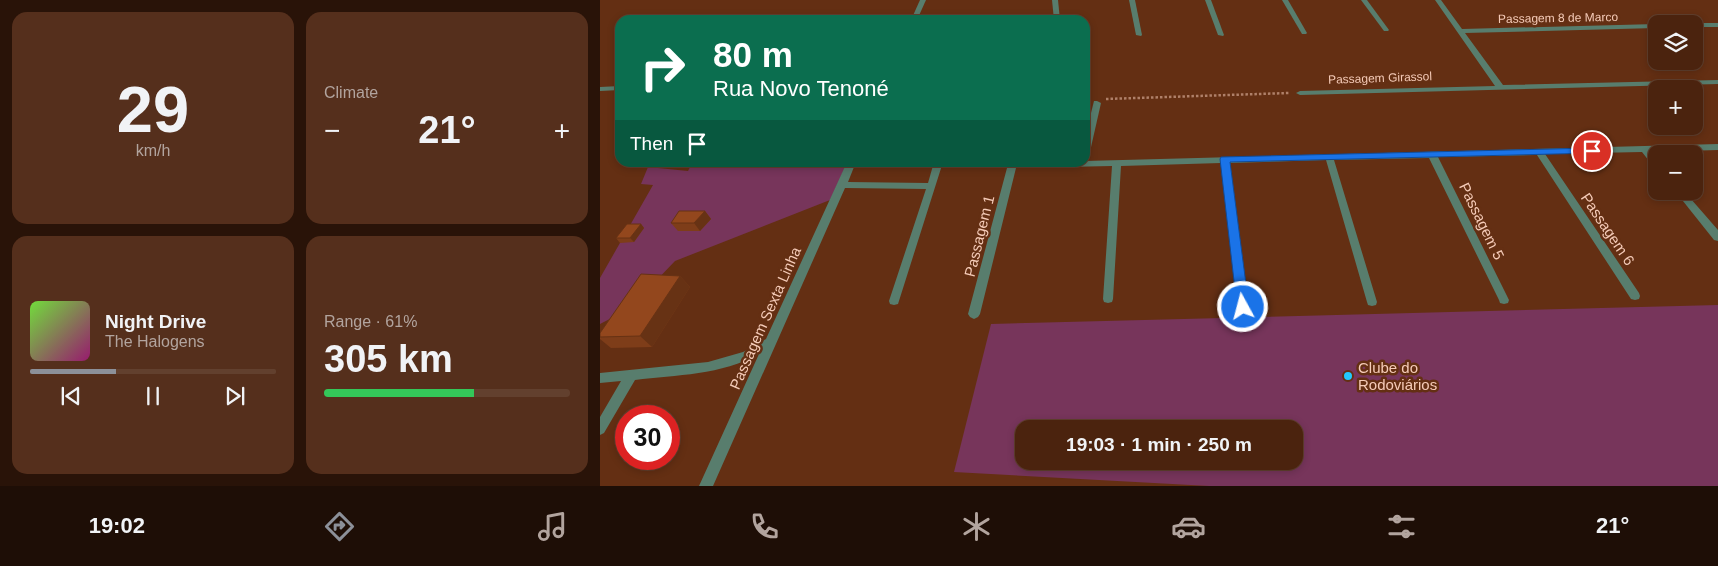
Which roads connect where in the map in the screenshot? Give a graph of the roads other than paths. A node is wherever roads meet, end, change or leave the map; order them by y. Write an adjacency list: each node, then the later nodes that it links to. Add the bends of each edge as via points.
1 (923, 0): 8 (street)
2 (1055, 0): 9 (street)
3 (1132, 0): 16 (street)
4 (1208, 0): 17 (street)
5 (1284, 0): 15 (street)
6 (1364, 0): 13 (street)
7 (1438, 0): 14 (street)
8 (916, 15)
9 (1056, 15)
10 (1703, 25): 11 (street)
11 (1718, 25)
12 (1648, 26): 14 (street, Passagem 8 de Marco)
13 (1386, 30)
14 (1460, 31): 19 (street)
15 (1304, 33)
16 (1139, 34)
17 (1221, 35)
18 (1718, 82): 19 (street, Passagem Girassol)
19 (1500, 87): 22 (street, Passagem Girassol)
20 (615, 88): 21 (street)
21 (600, 89)
22 (1300, 92)
23 (1097, 103): 24 (street)
24 (1090, 134)
25 (1718, 146): 26 (street)
26 (1644, 149): 27 (street); 29 (street)
27 (1540, 153): 28 (street); 41 (street, Passagem 6)
28 (1432, 154): 30 (street); 43 (street, Passagem 5)
29 (1648, 154)
30 (1329, 157): 31 (street); 45 (street)
31 (1225, 159): 33 (street); 46 (street)
32 (1090, 163): 33 (street)
33 (1117, 163): 42 (street)
34 (850, 167): 37 (street, Passagem Sexta Linha)
35 (938, 167): 38 (street)
36 (1011, 167): 47 (street, Passagem 1)
37 (842, 185): 38 (street); 48 (street, Passagem Sexta Linha)
38 (932, 186): 44 (street)
39 (1687, 200): 40 (street)
40 (1718, 237)
41 (1635, 296)
42 (1108, 299)
43 (1504, 300)
44 (894, 301)
45 (1372, 302)
46 (1243, 307)
47 (974, 314)
48 (769, 343): 49 (street, via 746,356 708,367); 52 (street, Passagem Sexta Linha)
49 (631, 375): 50 (street); 51 (street)
50 (600, 378)
51 (600, 428)
52 (706, 486)

